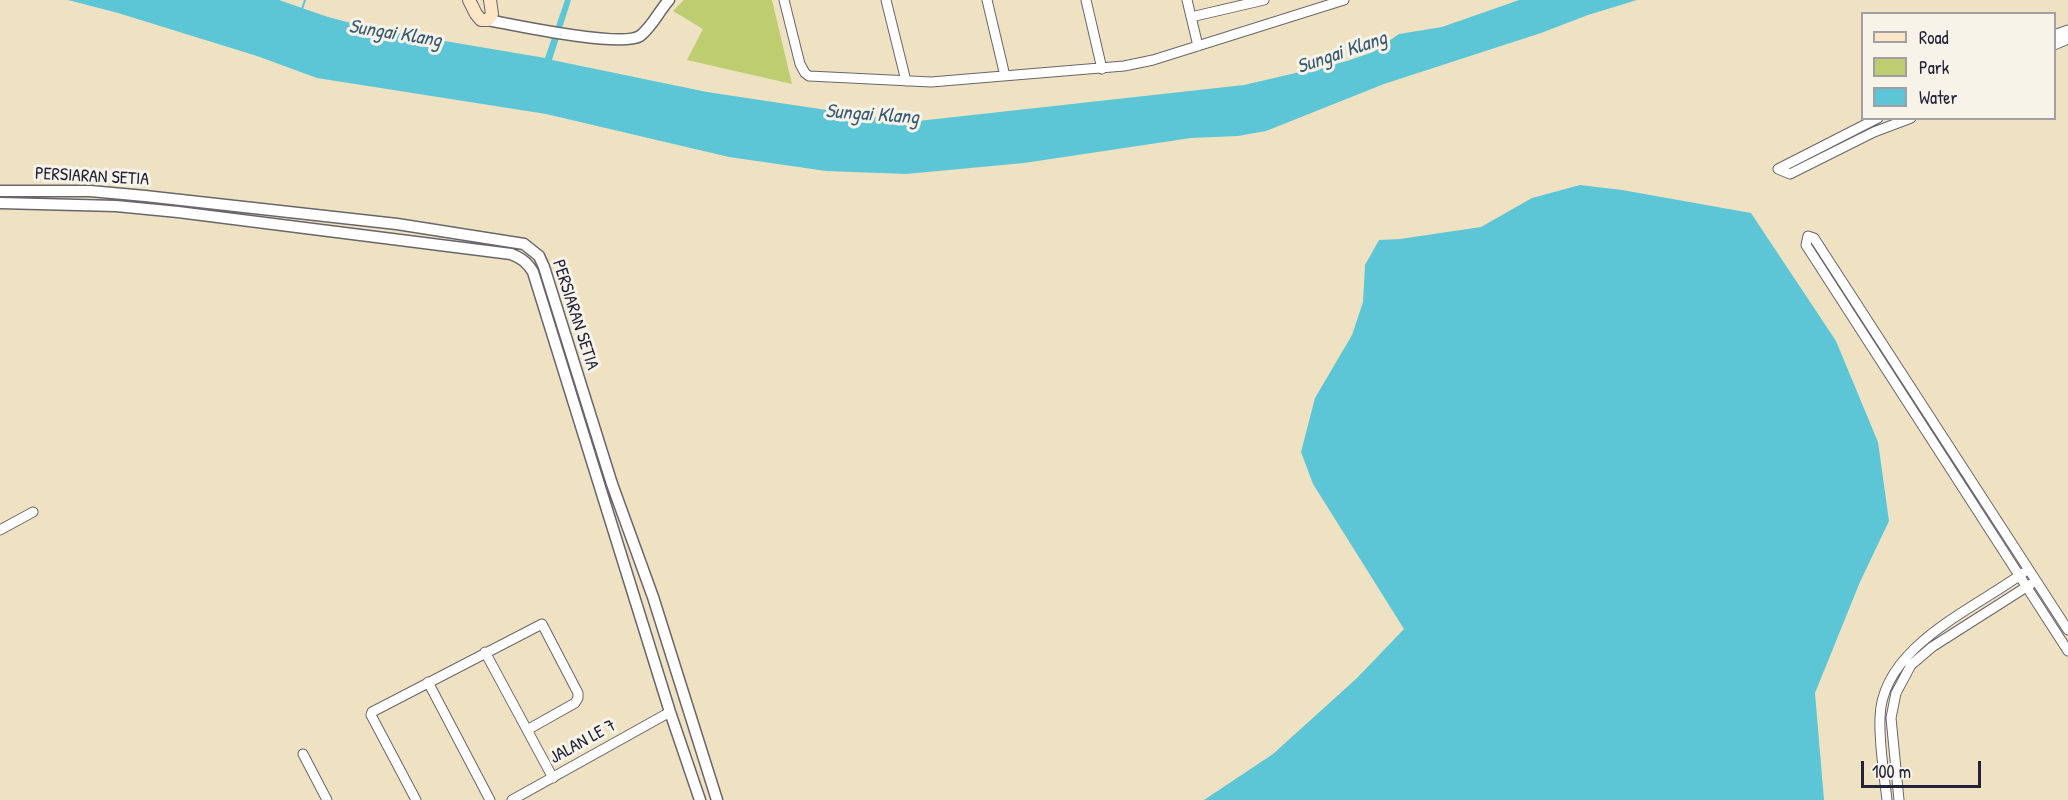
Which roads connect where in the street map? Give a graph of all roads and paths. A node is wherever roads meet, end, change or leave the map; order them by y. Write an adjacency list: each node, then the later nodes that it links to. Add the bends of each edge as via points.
1 (470, 0): 13 (main road, via 481,20)
2 (490, 0): 13 (main road, via 492,14)
3 (669, 0): 13 (street, via 646,30 633,39 607,39)
4 (784, 0): 17 (street, via 805,73 815,77)
5 (886, 0): 17 (street)
6 (987, 0): 16 (street)
7 (1086, 0): 15 (street)
8 (1187, 0): 12 (street)
9 (1264, 0): 12 (street)
10 (1344, 0): 11 (street)
11 (1309, 5): 14 (street)
12 (1191, 17): 14 (street)
13 (488, 20)
14 (1198, 45): 15 (street, via 1153,60)
15 (1102, 69): 16 (street)
16 (1005, 76): 17 (street)
17 (906, 81)
18 (1874, 120): 19 (street, via 1778,169 1790,174)
19 (1906, 120)
20 (0, 191): 22 (street, PERSIARAN SETIA, via 90,191 263,208 491,238 524,244)
21 (0, 203): 23 (street, PERSIARAN SETIA, via 178,212 511,254)
22 (535, 252): 23 (street); 34 (street, PERSIARAN SETIA, via 544,267 612,484)
23 (525, 261): 35 (street, PERSIARAN SETIA, via 533,272)
24 (33, 512): 25 (street)
25 (1, 527)
26 (2028, 568): 27 (street); 27 (street, via 1821,248 1808,236 1806,245); 28 (street)
27 (2020, 575): 29 (street); 45 (street, via 1926,639 1904,658 1886,687 1879,716)
28 (2036, 581): 29 (street); 30 (street)
29 (2026, 587): 31 (street); 46 (street, via 1932,647 1911,665 1896,693 1891,718)
30 (2068, 630)
31 (2068, 651)
32 (485, 652): 33 (street); 36 (street); 36 (street, via 544,625 578,698)
33 (428, 682): 40 (street, via 371,715); 41 (street)
34 (688, 706): 35 (street); 44 (street, PERSIARAN SETIA)
35 (670, 712): 38 (street, JALAN LE 7); 43 (street, PERSIARAN SETIA)
36 (527, 730): 38 (street)
37 (303, 754): 39 (street)
38 (553, 778): 42 (street, JALAN LE 7)
39 (327, 800)
40 (416, 800)
41 (490, 800)
42 (512, 800)
43 (700, 800)
44 (717, 800)
45 (1887, 800)
46 (1899, 800)

